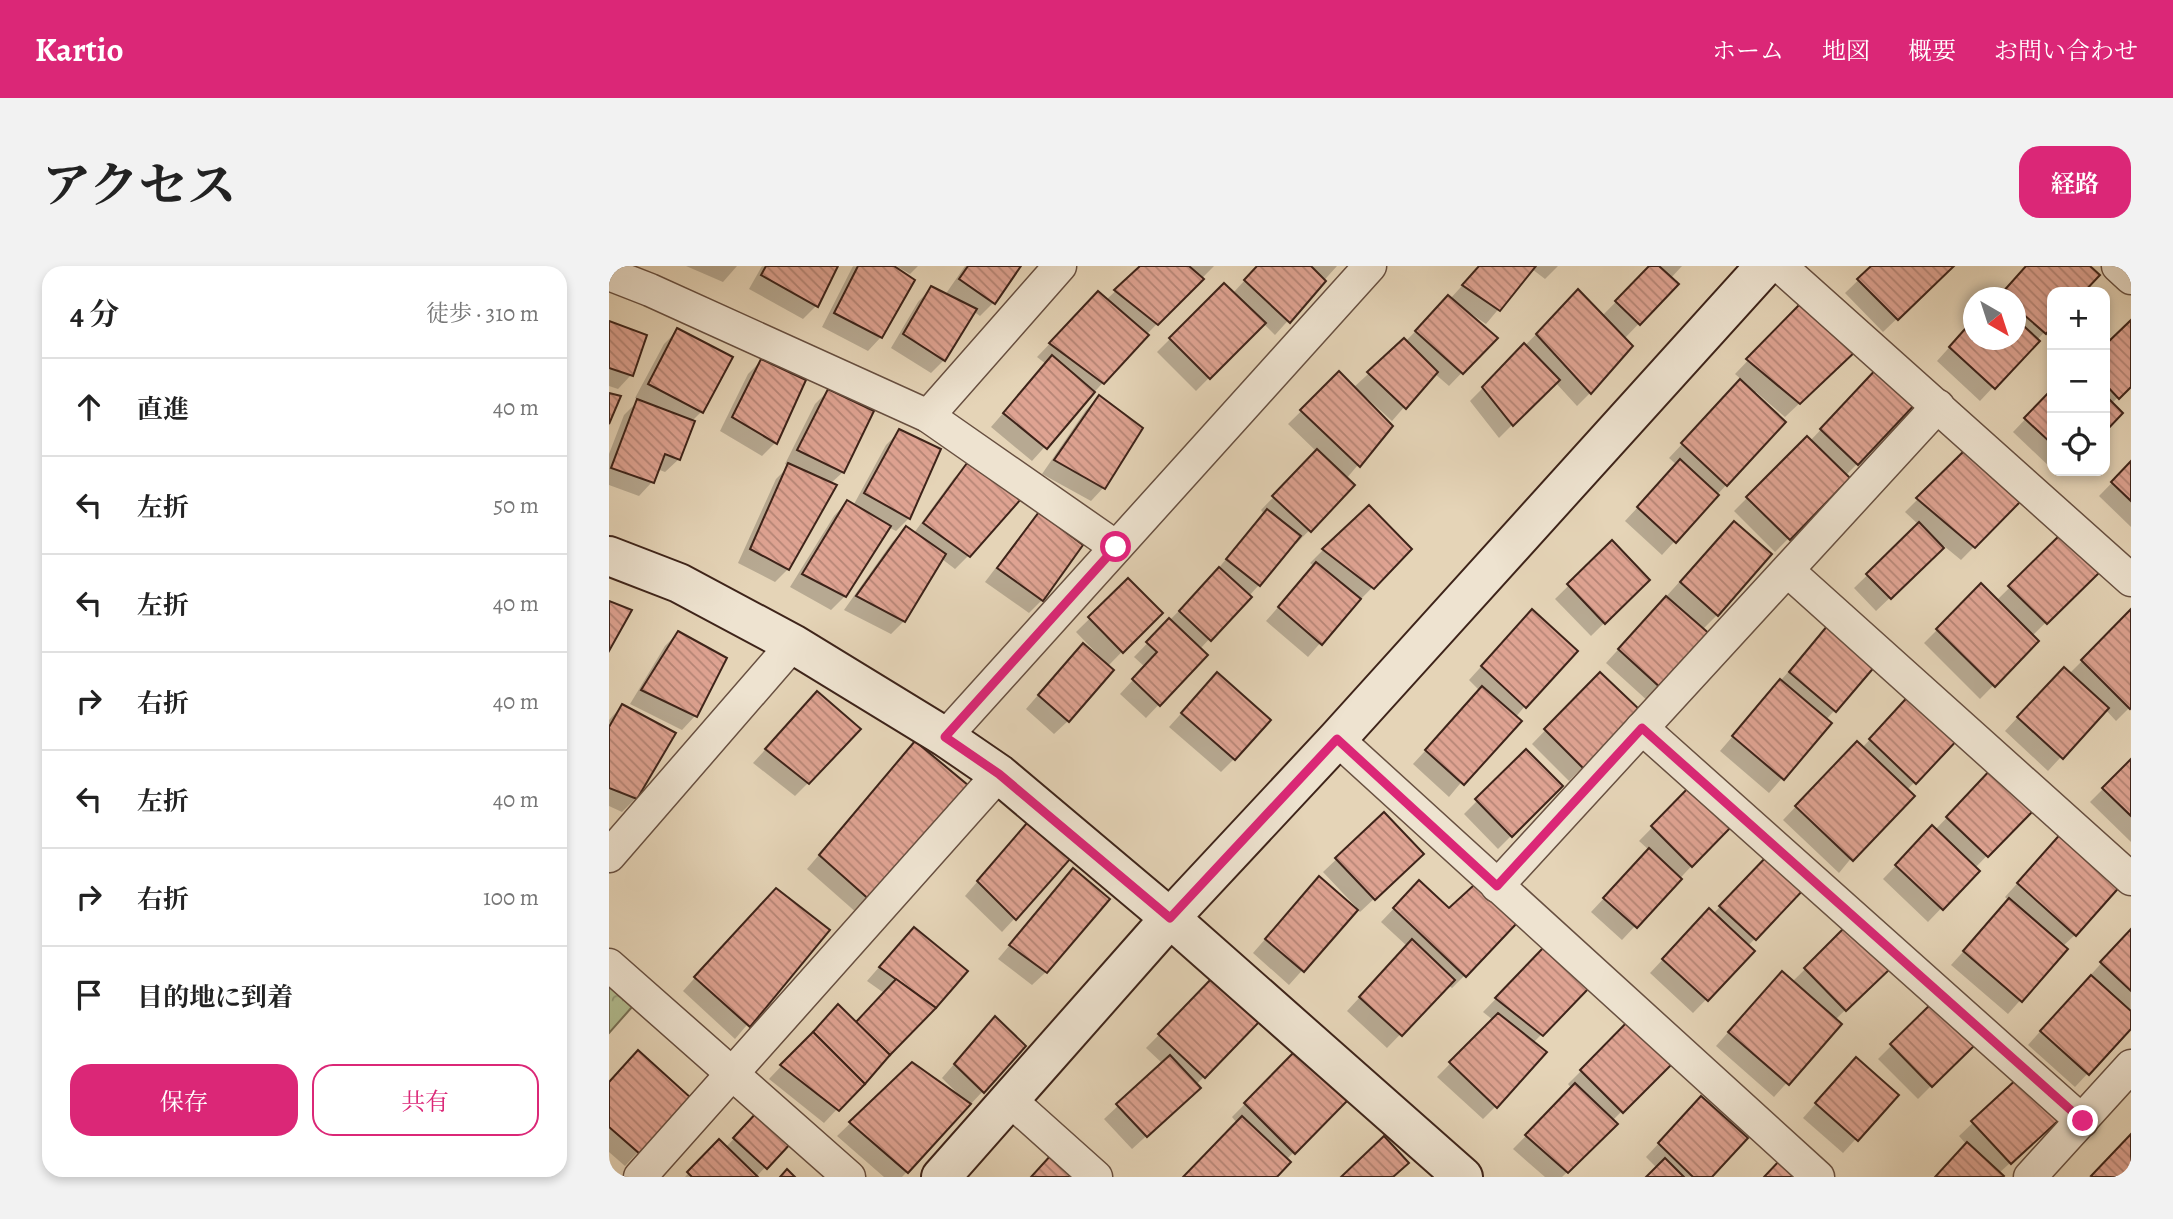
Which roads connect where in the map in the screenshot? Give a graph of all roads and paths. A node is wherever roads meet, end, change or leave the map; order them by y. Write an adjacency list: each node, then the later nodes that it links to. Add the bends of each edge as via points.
1 (1060, 266): 9 (street)
2 (1370, 266): 10 (street)
3 (1765, 266): 17 (street)
4 (1780, 266): 8 (street)
5 (2118, 266): 7 (street)
6 (609, 274): 9 (street)
7 (2131, 278)
8 (1938, 406): 12 (street); 13 (street)
9 (928, 416): 10 (street)
10 (1116, 547): 16 (street)
11 (609, 555): 14 (street, via 679,583)
12 (1788, 571): 15 (street); 20 (street)
13 (2131, 580)
14 (793, 645): 16 (street); 19 (street)
15 (1642, 728): 21 (street); 27 (street)
16 (945, 737): 18 (street)
17 (1337, 739): 21 (street); 22 (street)
18 (999, 774): 22 (street); 25 (street)
19 (613, 845)
20 (2131, 879)
21 (1497, 886): 33 (street)
22 (1170, 918): 26 (street); 32 (street)
23 (609, 965): 25 (street)
24 (2131, 1066): 27 (street)
25 (732, 1076): 28 (street); 29 (street)
26 (1010, 1100): 30 (street); 31 (street)
27 (2083, 1121): 34 (street)
28 (640, 1177)
29 (849, 1177)
30 (941, 1177)
31 (1096, 1177)
32 (1463, 1177)
33 (1818, 1177)
34 (2030, 1177)

